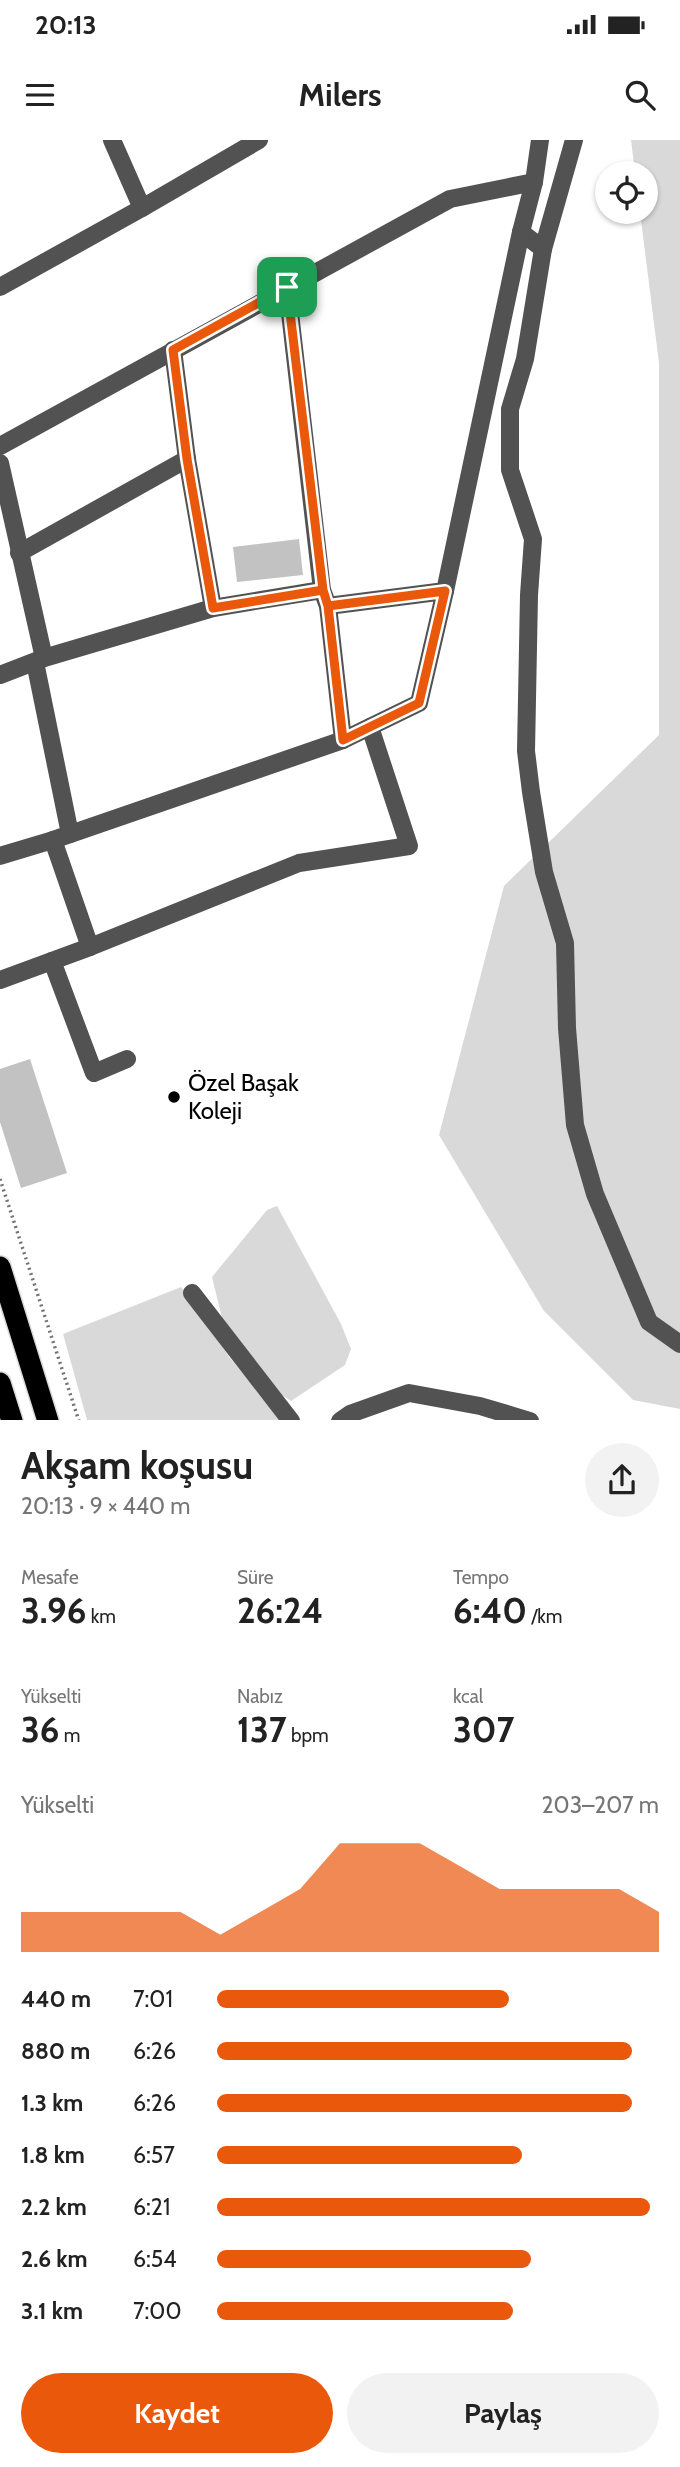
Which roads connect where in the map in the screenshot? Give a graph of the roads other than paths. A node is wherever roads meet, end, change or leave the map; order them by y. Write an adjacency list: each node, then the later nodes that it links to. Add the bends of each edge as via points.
1 (113, 140): 6 (street)
2 (260, 140): 6 (street)
3 (540, 140): 5 (street)
4 (574, 140): 8 (street)
5 (534, 182): 7 (street); 10 (street, via 450,199)
6 (142, 208): 9 (street)
7 (521, 232): 8 (street); 16 (street)
8 (544, 248): 31 (street, via 525,359 510,409 510,470 533,539 526,751 531,792 544,872 565,943 575,1125 595,1194 649,1322)
9 (0, 287)
10 (287, 287): 11 (street); 17 (street)
11 (173, 350): 12 (street); 13 (street)
12 (0, 446)
13 (187, 459): 15 (street); 18 (street)
14 (0, 463): 15 (street)
15 (19, 553): 19 (street)
16 (445, 591): 17 (street); 21 (street, via 419,703)
17 (325, 598): 18 (street); 22 (street)
18 (213, 608): 19 (street)
19 (40, 660): 20 (street); 23 (street)
20 (0, 675)
21 (370, 727): 22 (street); 25 (street, via 409,846 299,863)
22 (343, 740): 23 (street)
23 (61, 837): 24 (street); 25 (street)
24 (0, 856)
25 (90, 947): 26 (street)
26 (52, 961): 27 (street); 28 (street, via 94,1073)
27 (0, 980)
28 (127, 1059)
29 (0, 1267): 34 (highway)
30 (192, 1293): 35 (street)
31 (680, 1344)
32 (0, 1383): 33 (highway)
33 (12, 1420)
34 (48, 1420)
35 (291, 1420)
36 (340, 1420): 37 (street, via 409,1393)
37 (530, 1420)

